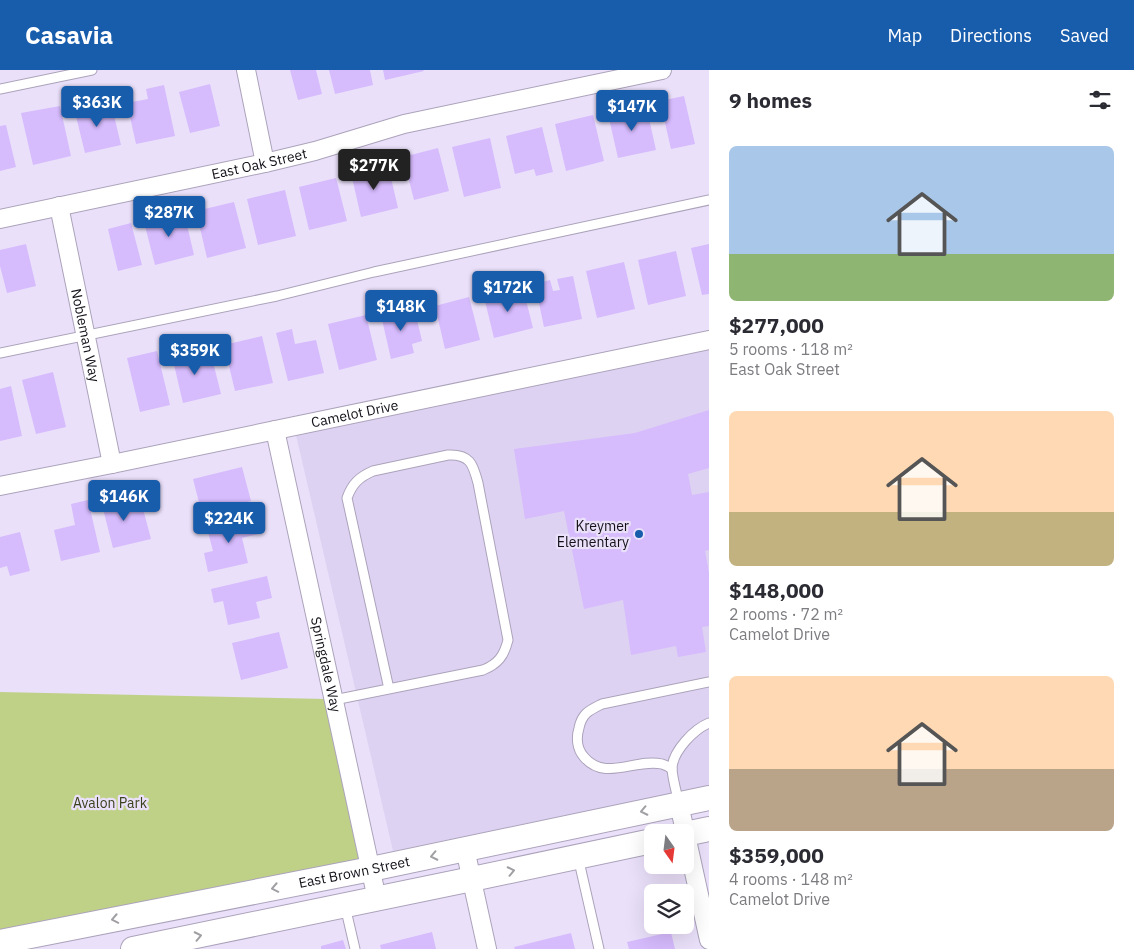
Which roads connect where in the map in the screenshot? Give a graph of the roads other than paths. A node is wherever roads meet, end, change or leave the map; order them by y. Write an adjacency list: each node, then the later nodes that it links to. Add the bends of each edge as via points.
1 (92, 70): 4 (lane)
2 (246, 70): 5 (street)
3 (662, 70): 5 (street, East Oak Street, via 404,124)
4 (0, 89)
5 (265, 163): 7 (street, East Oak Street)
6 (709, 200): 9 (lane)
7 (59, 206): 8 (street, East Oak Street); 9 (street, Nobleman Way)
8 (0, 219)
9 (86, 336): 11 (lane); 13 (street, Nobleman Way)
10 (709, 340): 12 (street, Camelot Drive)
11 (0, 353)
12 (275, 430): 13 (street, Camelot Drive); 17 (street, Springdale Way)
13 (112, 464): 14 (street, Camelot Drive)
14 (0, 486)
15 (709, 682): 19 (lane, via 602,704 588,711 580,721 577,743 580,753 598,768 651,763)
16 (389, 689): 16 (lane, via 483,670 498,661 506,648 508,640 478,483 468,458 448,455 373,471 355,483 347,498); 17 (lane)
17 (334, 700): 28 (street, Springdale Way)
18 (709, 723): 19 (lane, via 686,741)
19 (672, 769): 21 (lane)
20 (709, 798): 21 (main road, East Brown Street)
21 (679, 804): 22 (street); 26 (main road, East Brown Street, one-way to 26)
22 (683, 824)
23 (709, 829): 24 (main road)
24 (694, 832)
25 (644, 843): 27 (main road)
26 (465, 849): 28 (main road, East Brown Street, one-way to 28); 30 (street)
27 (578, 857): 30 (main road, one-way to 27); 38 (lane)
28 (371, 869): 31 (street, Springdale Way); 34 (main road, East Brown Street, one-way to 34)
29 (694, 874): 33 (street)
30 (472, 879): 31 (main road); 37 (street)
31 (377, 899): 32 (main road)
32 (345, 906): 35 (main road, one-way to 32); 36 (lane)
33 (709, 940)
34 (0, 942)
35 (133, 949)
36 (355, 949)
37 (487, 949)
38 (599, 949)

